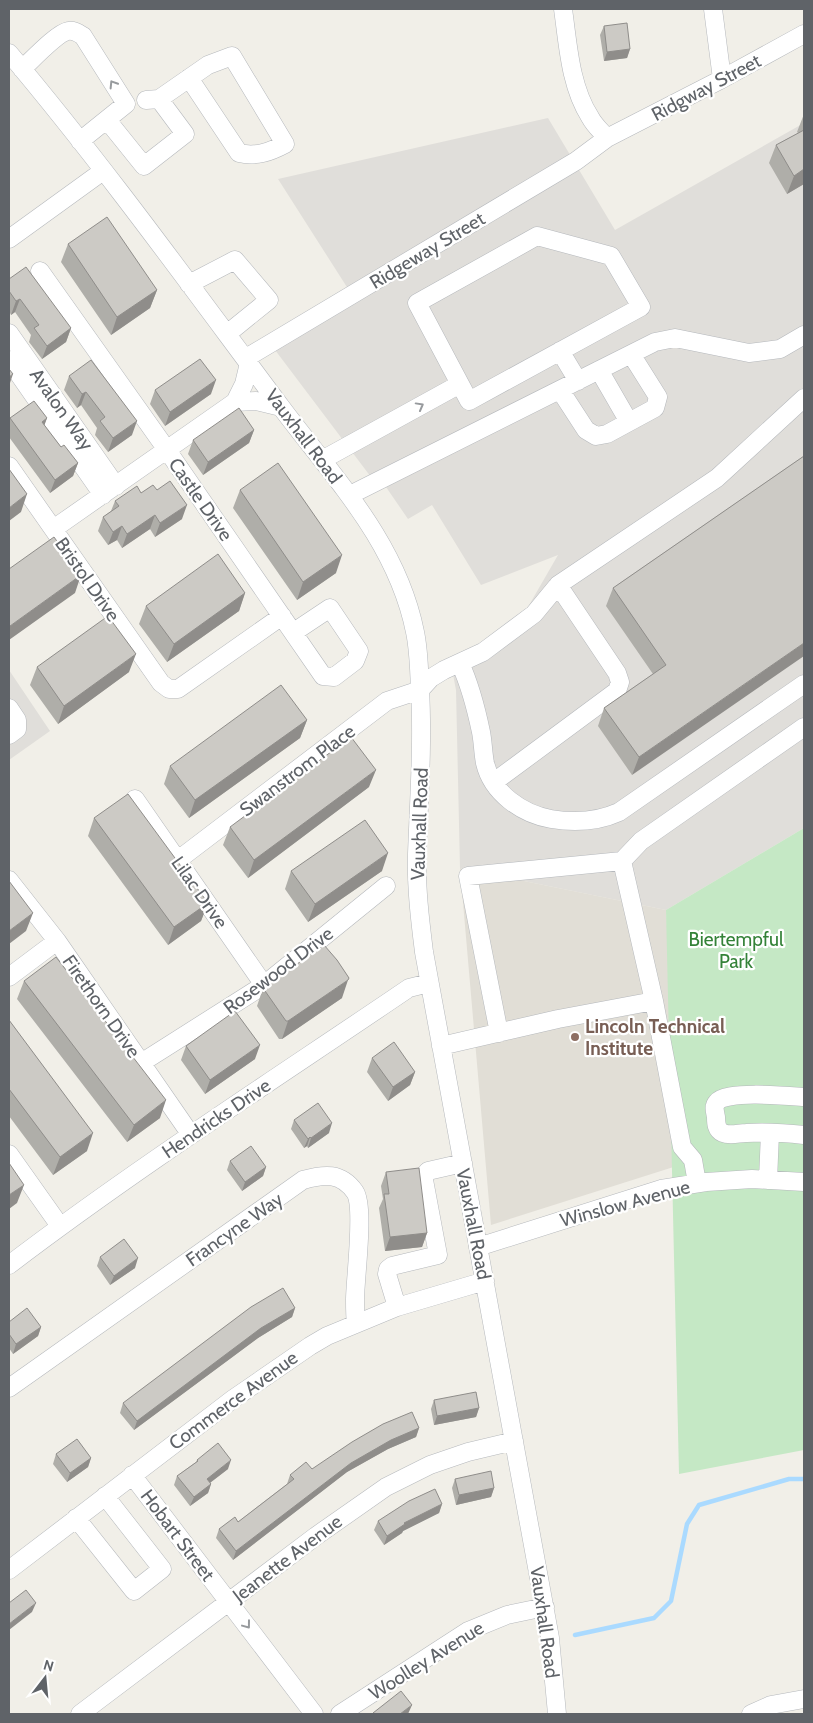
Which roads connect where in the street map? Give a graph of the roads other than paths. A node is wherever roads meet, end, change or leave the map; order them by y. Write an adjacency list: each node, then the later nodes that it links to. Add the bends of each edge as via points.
1 (563, 9): 10 (street, via 572,67 581,98 590,118)
2 (713, 9): 7 (street)
3 (804, 34): 7 (street, Ridgway Street)
4 (9, 54): 5 (street, Vauxhall Road)
5 (22, 69): 8 (street, one-way to 5, via 75,31 60,34); 11 (street, Vauxhall Road)
6 (189, 78): 6 (street, via 208,65 232,56 285,144 250,156 239,154); 8 (street)
7 (722, 79): 10 (street, Ridgway Street)
8 (141, 102): 9 (street); 9 (street, via 185,134 144,166)
9 (107, 120): 11 (street)
10 (607, 138): 22 (street, Ridgeway Street, via 576,161)
11 (80, 141): 12 (street, Vauxhall Road)
12 (103, 171): 13 (street); 15 (street, Vauxhall Road)
13 (9, 239)
14 (40, 271): 31 (street, Castle Drive)
15 (189, 284): 17 (street, Vauxhall Road); 17 (street, via 235,260 269,300)
16 (9, 333): 34 (street, Avalon Way)
17 (227, 334): 22 (street, Vauxhall Road)
18 (804, 336): 20 (street, via 780,349 749,353 675,338 655,342)
19 (560, 351): 24 (street); 25 (street, via 469,400); 25 (street, via 641,307 611,256 537,236 417,302)
20 (631, 354): 23 (street); 30 (street, via 658,397 655,408)
21 (9, 360): 34 (street, Avalon Way)
22 (247, 360): 28 (street, via 244,384); 29 (street, Vauxhall Road)
23 (599, 370): 24 (street); 30 (street)
24 (578, 381): 26 (street)
25 (460, 384): 32 (street, one-way to 25)
26 (560, 390): 30 (street, via 586,430 596,436); 35 (street)
27 (804, 398): 37 (street, via 717,478)
28 (235, 402): 29 (street, via 256,400); 31 (street)
29 (281, 407): 32 (street, Vauxhall Road)
30 (629, 422)
31 (167, 450): 34 (street); 38 (street, Castle Drive)
32 (322, 460): 35 (street, Vauxhall Road)
33 (9, 466): 36 (street, Bristol Drive)
34 (109, 490): 36 (street, via 59,525)
35 (350, 495): 42 (street, Vauxhall Road, via 385,550 403,590 415,631)
36 (51, 526): 38 (street, Bristol Drive, via 161,683 169,689 178,689)
37 (558, 584): 40 (street, via 534,614 483,652); 46 (street, via 618,673 617,692)
38 (282, 616): 39 (street, Castle Drive)
39 (294, 632)
40 (460, 663): 42 (street, via 432,678); 46 (street, via 469,682 485,763)
41 (804, 684): 46 (street, via 635,802 607,818 586,822 541,818 511,802)
42 (420, 690): 48 (street, Swanstrom Place, via 387,701); 54 (street, Vauxhall Road, via 417,898)
43 (9, 708): 45 (street, via 17,720 18,729)
44 (804, 727): 49 (street, via 640,840)
45 (9, 735)
46 (494, 782)
47 (135, 799): 48 (street, Lilac Drive)
48 (178, 860): 55 (street, Lilac Drive)
49 (622, 862): 56 (street); 57 (street, via 468,876)
50 (9, 880): 52 (street, Firethorn Drive)
51 (386, 886): 55 (street, Rosewood Drive)
52 (57, 941): 53 (street); 59 (street, Firethorn Drive)
53 (9, 976)
54 (429, 983): 58 (street, Vauxhall Road); 62 (street, Hendricks Drive, via 409,988)
55 (264, 985): 59 (street, Rosewood Drive)
56 (654, 1001): 57 (street); 68 (street, via 682,1147 693,1160)
57 (499, 1033): 58 (street)
58 (441, 1046): 65 (street, Vauxhall Road)
59 (142, 1063): 62 (street, Firethorn Drive)
60 (804, 1097): 61 (street, via 739,1095 717,1101 714,1107 720,1132)
61 (770, 1133): 63 (street); 66 (street)
62 (191, 1135): 69 (street, Hendricks Drive)
63 (804, 1135)
64 (9, 1154): 69 (street)
65 (463, 1163): 70 (street, Vauxhall Road); 73 (street, via 428,1171 425,1175 438,1255 388,1269)
66 (768, 1180): 67 (street, Winslow Avenue); 68 (street, Winslow Avenue)
67 (804, 1182)
68 (697, 1183): 70 (street, Winslow Avenue, via 661,1189)
69 (60, 1226): 71 (street, Hendricks Drive)
70 (478, 1246): 72 (street, Vauxhall Road)
71 (9, 1265)
72 (485, 1281): 73 (street, Commerce Avenue); 76 (street, Vauxhall Road)
73 (397, 1307): 74 (street, Commerce Avenue)
74 (356, 1324): 75 (street, Francyne Way, via 360,1214 356,1194 343,1180 325,1174 304,1180); 77 (street, Commerce Avenue, via 327,1336 278,1366)
75 (9, 1388)
76 (514, 1441): 81 (street, Jeanette Avenue, via 430,1465 386,1487); 82 (street, Vauxhall Road)
77 (132, 1475): 78 (street, Commerce Avenue); 81 (street, Hobart Street)
78 (105, 1496): 79 (street, Commerce Avenue); 79 (street, via 162,1569 134,1591)
79 (76, 1518): 80 (street, Commerce Avenue)
80 (9, 1570)
81 (228, 1601): 84 (street, Jeanette Avenue); 85 (street, Hobart Street, one-way to 85)
82 (545, 1607): 86 (street, Woolley Avenue, via 506,1615 468,1631); 87 (street, Vauxhall Road)
83 (804, 1699): 88 (street, via 771,1705)
84 (80, 1714)
85 (314, 1714)
86 (340, 1714)
87 (557, 1714)
88 (751, 1714)

